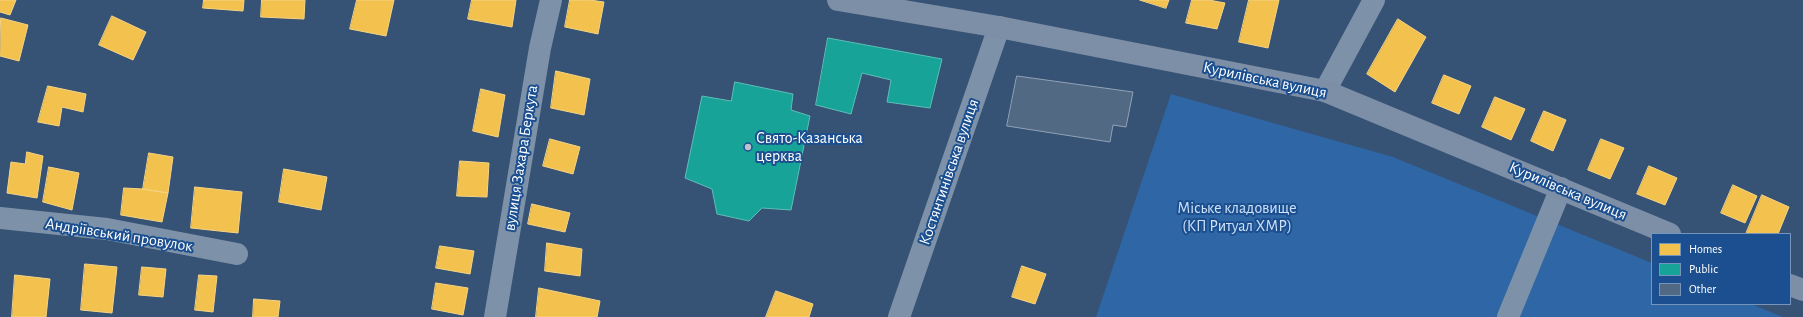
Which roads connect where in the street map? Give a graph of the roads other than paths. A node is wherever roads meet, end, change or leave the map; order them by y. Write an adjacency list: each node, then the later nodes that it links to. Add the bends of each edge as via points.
1 (550, 0): 12 (street, вулиця Захара Беркута)
2 (838, 0): 4 (main road, Курилівська вулиця)
3 (1374, 0): 5 (street)
4 (999, 27): 5 (main road, Курилівська вулиця); 13 (street, Костянтинівська вулиця)
5 (1326, 91): 6 (main road, Курилівська вулиця)
6 (1561, 188): 8 (main road, Курилівська вулиця); 14 (street)
7 (0, 218): 9 (street, Андріївський провулок, via 107,229)
8 (1668, 233)
9 (237, 254)
10 (1791, 285): 11 (main road)
11 (1803, 290)
12 (495, 317)
13 (899, 317)
14 (1508, 317)

